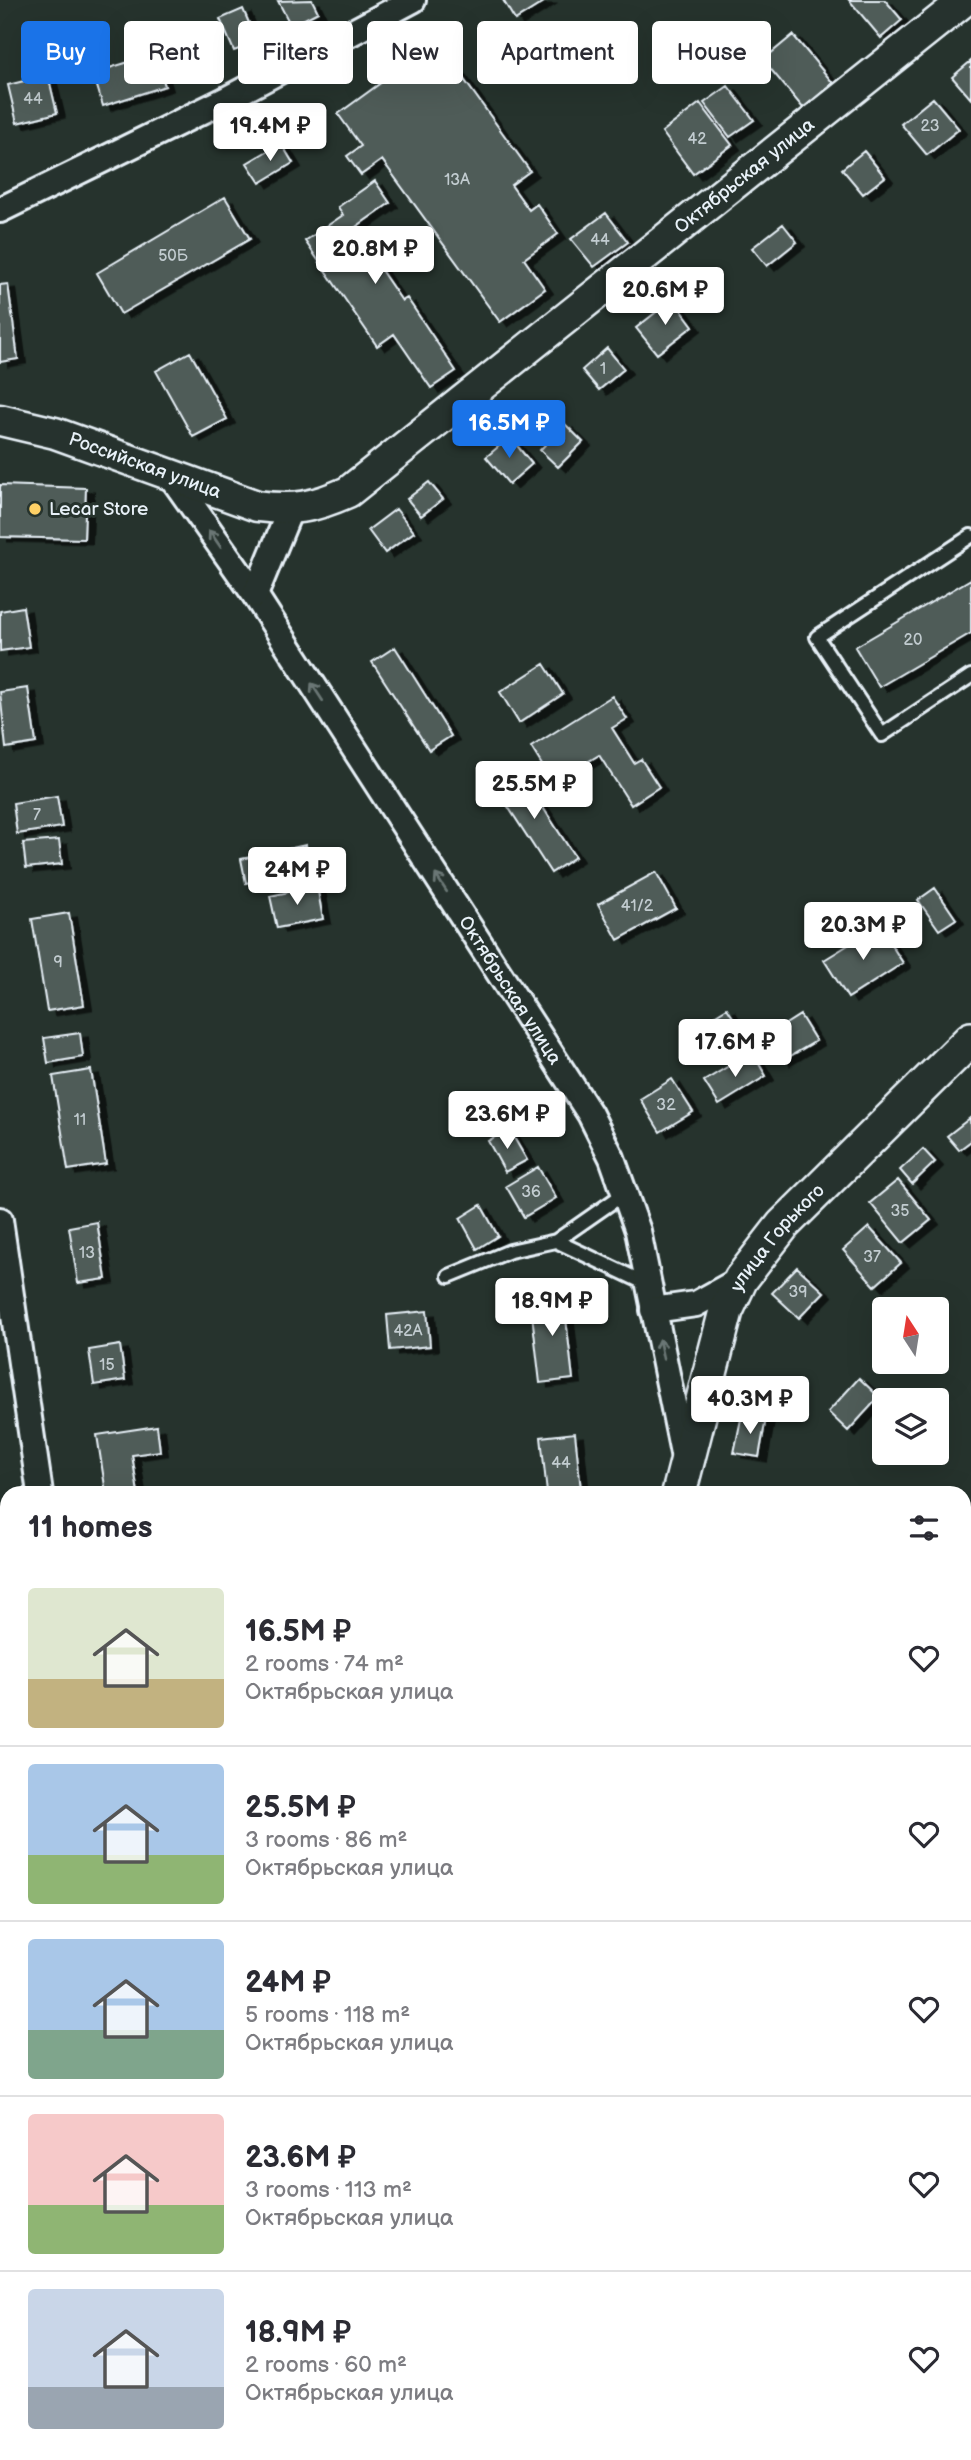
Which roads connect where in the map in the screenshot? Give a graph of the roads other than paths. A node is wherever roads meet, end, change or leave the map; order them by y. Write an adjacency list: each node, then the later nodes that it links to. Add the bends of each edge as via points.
1 (414, 0): 3 (street, via 225,100)
2 (965, 0): 6 (street, Октябрьская улица, via 348,492 319,505)
3 (0, 210)
4 (0, 420): 5 (street, Российская улица, via 55,433)
5 (171, 476): 6 (street, Российская улица, via 257,506); 8 (street, Октябрьская улица, one-way to 5)
6 (290, 510): 8 (street)
7 (971, 536): 9 (lane, via 817,637 882,735)
8 (255, 595): 11 (street, Октябрьская улица, one-way to 8, via 590,1114)
9 (971, 676)
10 (971, 1039): 15 (main road, улица Горького, via 783,1225)
11 (625, 1193): 13 (lane); 16 (street, Октябрьская улица)
12 (0, 1220): 19 (street)
13 (556, 1241): 14 (lane, via 510,1251); 16 (lane)
14 (449, 1276)
15 (741, 1279): 17 (street, via 696,1304); 18 (main road, улица Горького, via 726,1311)
16 (649, 1284): 17 (street, Октябрьская улица)
17 (653, 1310): 18 (street, Октябрьская улица, one-way to 17)
18 (682, 1478)
19 (39, 1486)

